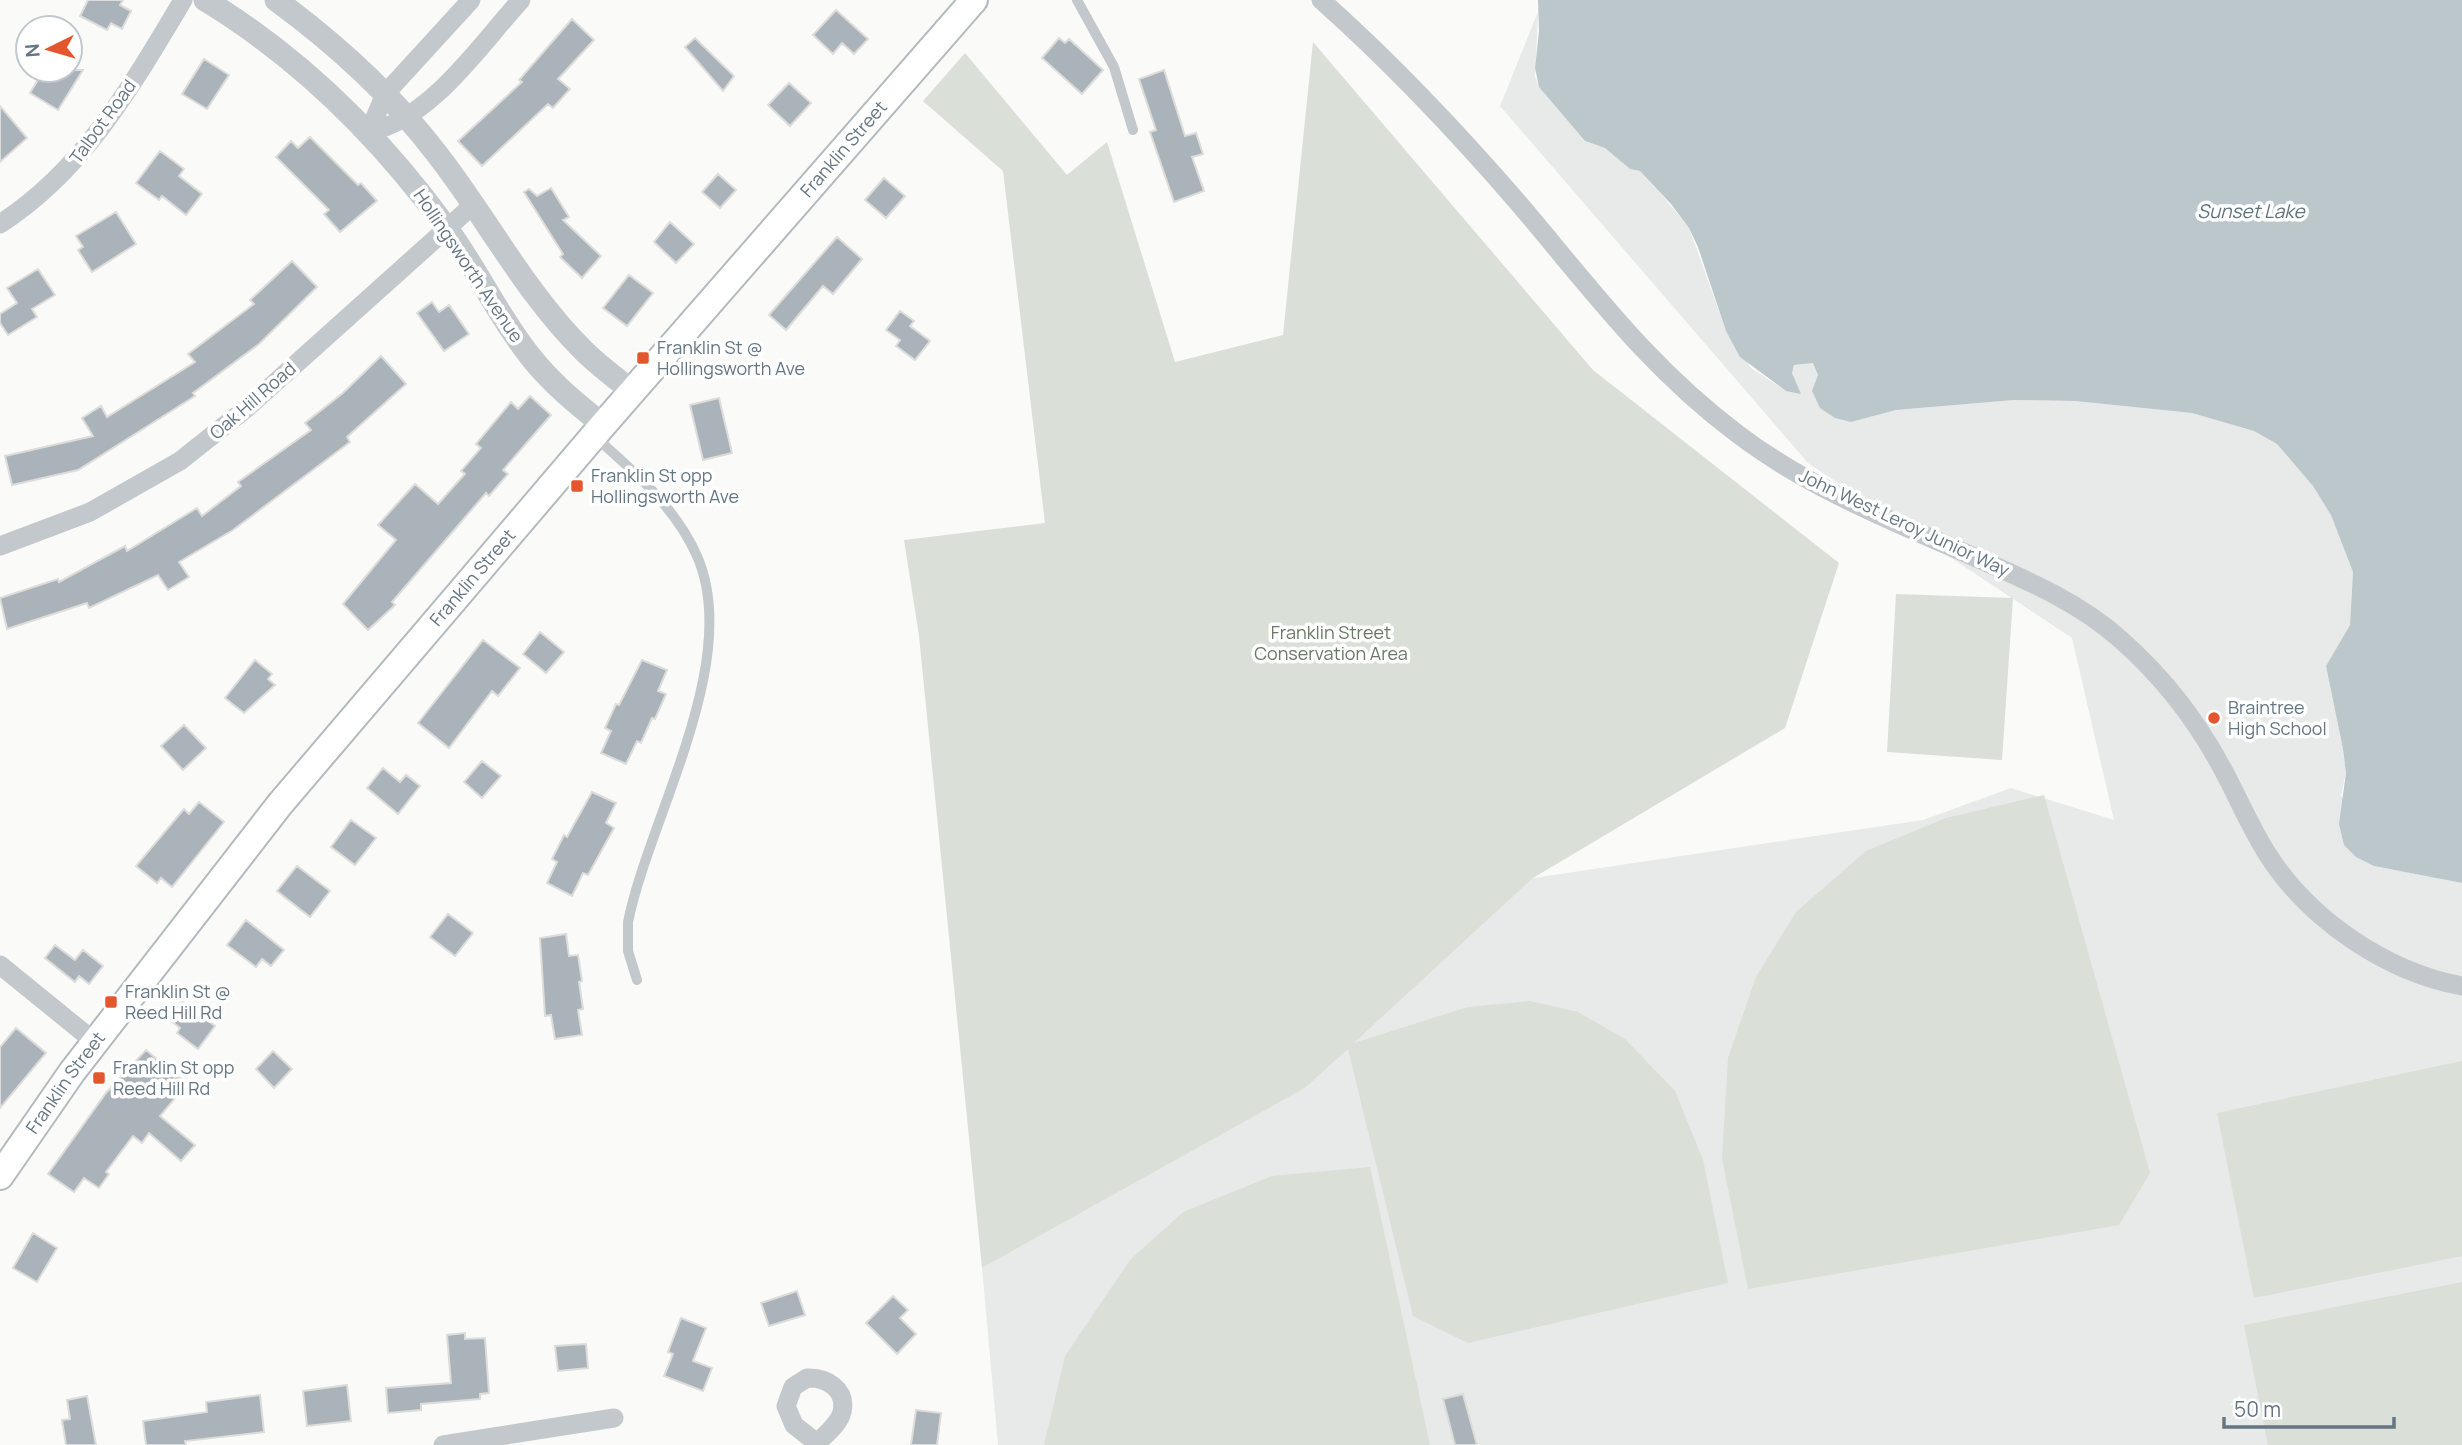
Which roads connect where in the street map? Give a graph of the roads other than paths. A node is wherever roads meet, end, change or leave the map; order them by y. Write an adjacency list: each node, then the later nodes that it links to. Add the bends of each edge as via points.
1 (183, 0): 14 (street, Talbot Road, via 87,148 50,187)
2 (205, 0): 12 (street, Hollingsworth Avenue, via 300,68)
3 (276, 0): 9 (street)
4 (471, 0): 9 (street)
5 (521, 0): 10 (street, via 436,94)
6 (974, 0): 16 (main road, Franklin Street)
7 (1077, 0): 11 (lane, via 1114,67)
8 (1321, 0): 21 (street, John West Leroy Junior Way, via 1436,111 1625,332 1683,391 1752,445 1803,477 2030,582 2097,621 2140,658 2194,722 2267,853 2298,892 2336,926 2392,963)
9 (385, 94): 10 (street); 12 (street)
10 (408, 118): 12 (street); 13 (street)
11 (1133, 130)
12 (369, 132): 15 (street, Hollingsworth Avenue)
13 (473, 205): 15 (street, Oak Hill Road); 16 (street, via 558,323 584,352)
14 (0, 224)
15 (447, 229): 17 (street, Hollingsworth Avenue, via 530,356); 18 (street, Oak Hill Road, via 248,407 180,461 90,512)
16 (633, 392): 17 (main road, Franklin Street)
17 (599, 430): 20 (lane, via 680,527 698,557 708,603 706,652 696,706 628,922 628,951); 22 (main road, Franklin Street, via 280,804)
18 (0, 546)
19 (0, 965): 22 (street)
20 (637, 979)
21 (2462, 986)
22 (95, 1042): 23 (main road, Franklin Street)
23 (0, 1176)
24 (614, 1418): 25 (street)
25 (443, 1445)

